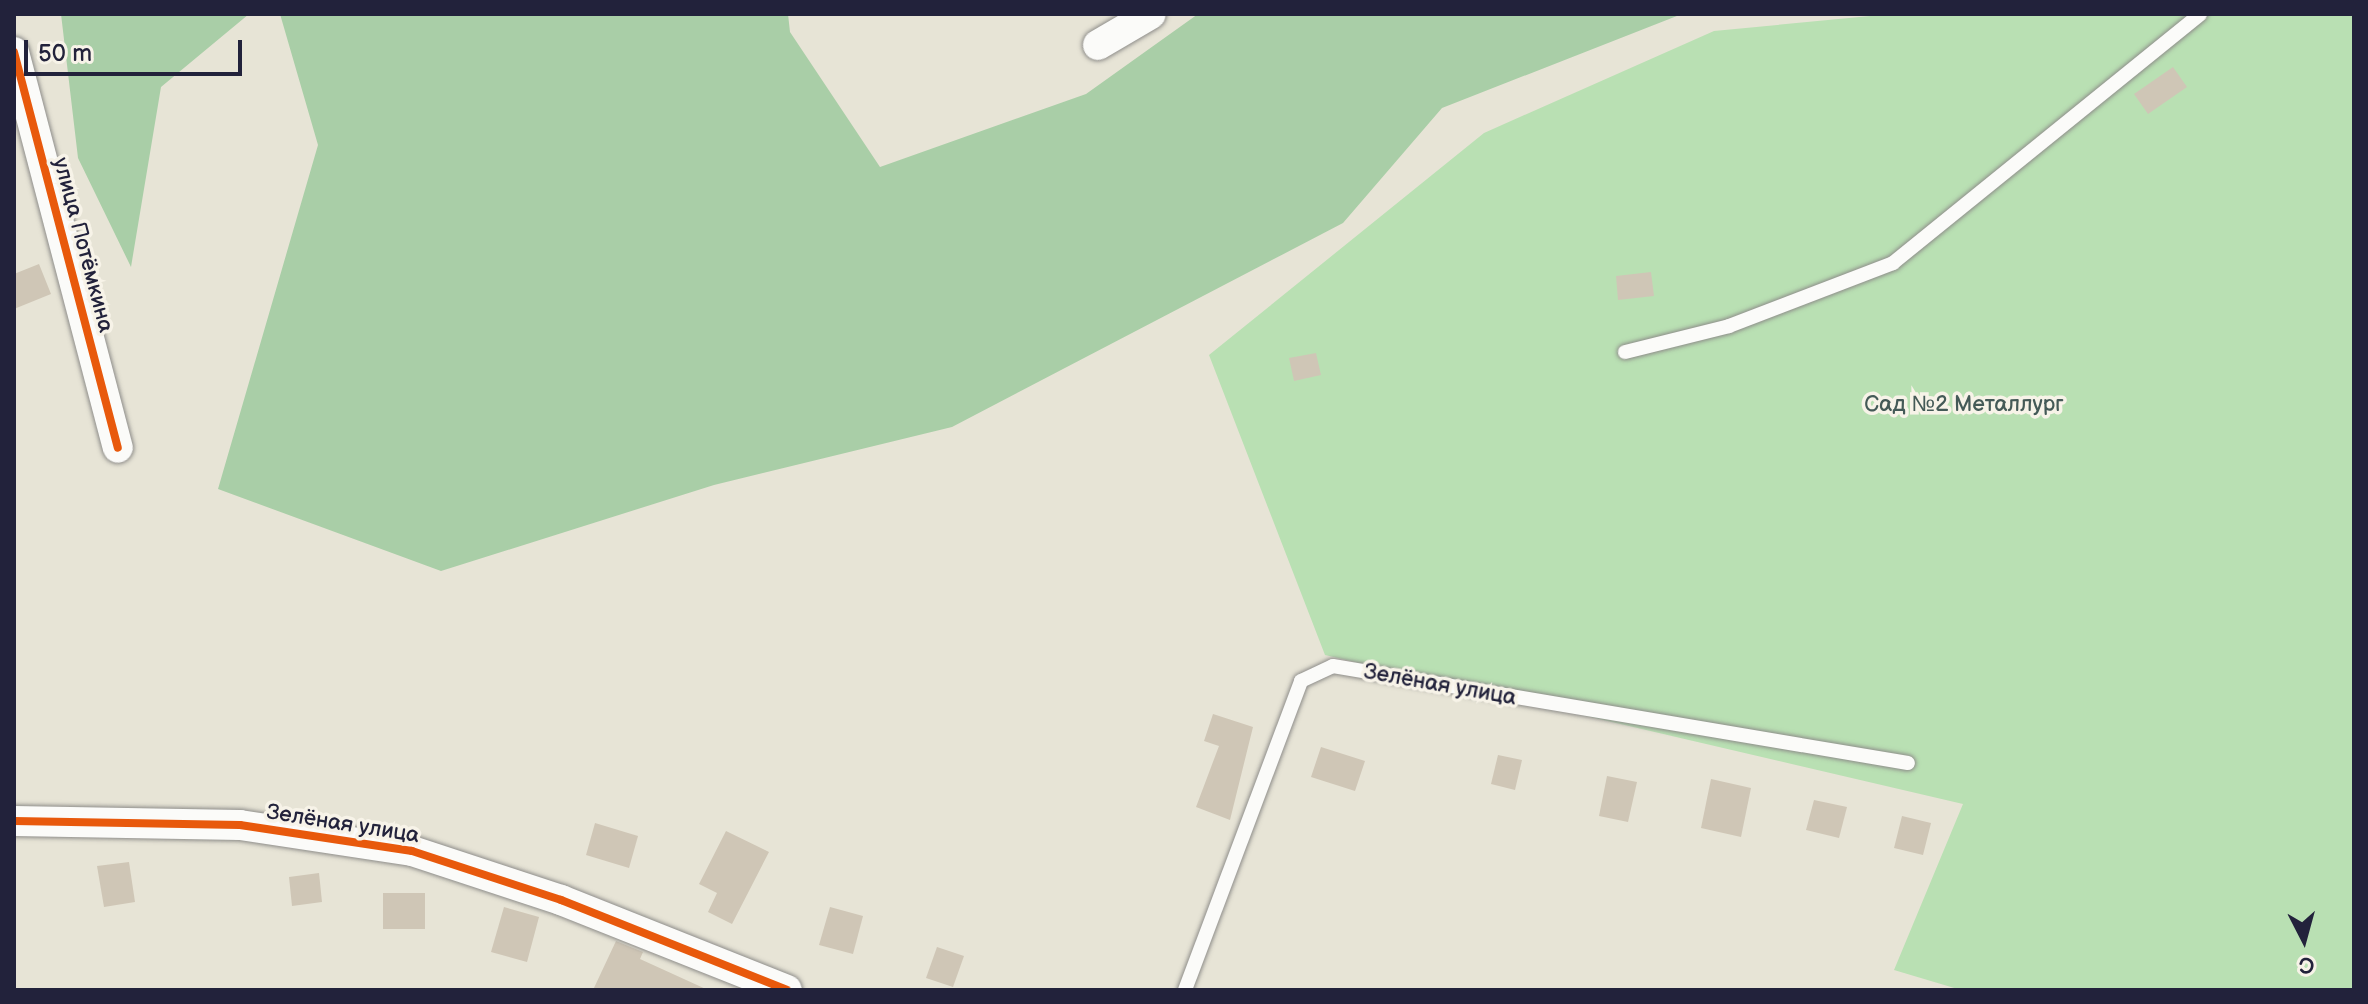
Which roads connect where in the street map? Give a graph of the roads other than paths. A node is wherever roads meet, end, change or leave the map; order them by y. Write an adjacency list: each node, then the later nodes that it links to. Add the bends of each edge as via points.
1 (1151, 14): 3 (street)
2 (2200, 14): 5 (lane, via 1893,263 1729,326)
3 (1098, 45)
4 (14, 52): 6 (street, улица Потёмкина)
5 (1625, 352)
6 (118, 448)
7 (1908, 763): 10 (lane, Зелёная улица, via 1333,666 1301,681)
8 (14, 821): 9 (street, Зелёная улица, via 240,825 412,851 561,900)
9 (787, 990)
10 (1185, 990)

